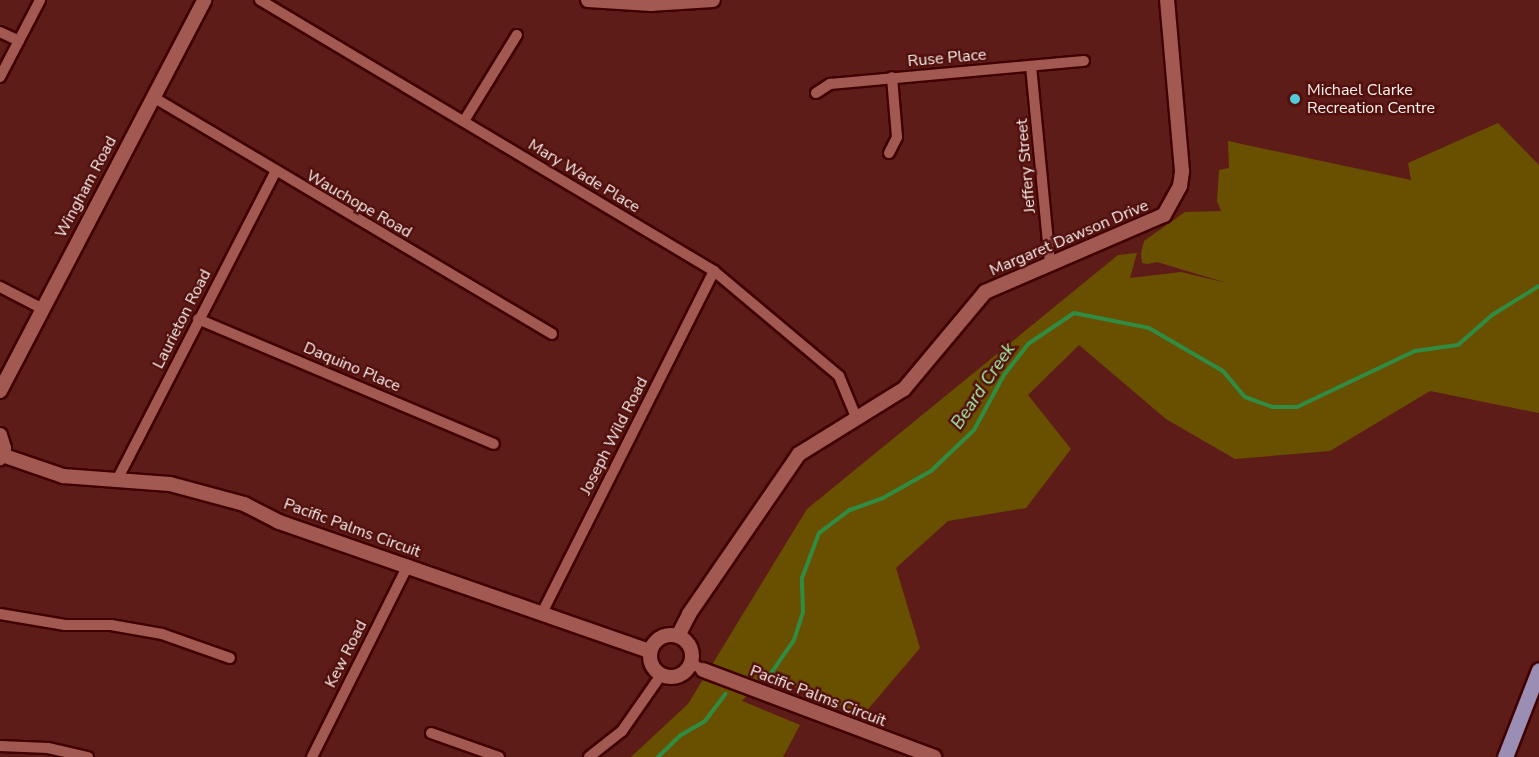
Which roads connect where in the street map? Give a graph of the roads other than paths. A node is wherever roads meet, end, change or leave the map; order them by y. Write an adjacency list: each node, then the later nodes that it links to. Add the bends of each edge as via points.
1 (40, 0): 9 (street)
2 (204, 0): 15 (street, Wingham Road)
3 (260, 0): 16 (street, Mary Wade Place)
4 (588, 0): 5 (street, via 651,4)
5 (713, 0)
6 (1167, 0): 19 (street, Margaret Dawson Drive, via 1180,186 1164,215)
7 (0, 32): 9 (street)
8 (517, 35): 16 (street)
9 (18, 41): 12 (street)
10 (1084, 61): 11 (street, Ruse Place)
11 (1031, 66): 13 (street, Ruse Place); 19 (street, Jeffery Street)
12 (0, 77)
13 (892, 77): 14 (street, Ruse Place, via 830,84); 17 (street, via 897,137)
14 (816, 93)
15 (153, 97): 18 (street, Wauchope Road); 22 (street, Wingham Road)
16 (464, 121): 20 (street, Mary Wade Place)
17 (890, 153)
18 (275, 172): 23 (street, Laurieton Road); 24 (street, Wauchope Road)
19 (1050, 263): 26 (street, Margaret Dawson Drive, via 985,292 904,389)
20 (714, 271): 26 (street, Mary Wade Place, via 839,376); 33 (street, Joseph Wild Road)
21 (0, 287): 22 (street)
22 (41, 308): 25 (street, Wingham Road)
23 (198, 319): 28 (street, Daquino Place); 30 (street, Laurieton Road)
24 (552, 334)
25 (0, 391)
26 (856, 417): 34 (street, Margaret Dawson Drive, via 799,454 689,614)
27 (0, 435): 29 (street)
28 (494, 444)
29 (1, 456): 30 (street, Pacific Palms Circuit, via 63,476)
30 (117, 480): 31 (street, Pacific Palms Circuit, via 170,484 244,504 279,522)
31 (408, 565): 33 (street, Pacific Palms Circuit); 44 (street, Kew Road)
32 (0, 614): 36 (street, via 65,625 111,624 162,634)
33 (541, 615): 35 (street, Pacific Palms Circuit)
34 (678, 636): 35 (street, via 664,636); 37 (street, via 688,644)
35 (650, 651): 40 (street, via 652,665)
36 (230, 658)
37 (691, 663): 38 (street, Pacific Palms Circuit); 40 (street, via 679,675)
38 (704, 670): 47 (street, Pacific Palms Circuit)
39 (1539, 670): 48 (main road)
40 (662, 675): 46 (street, via 622,731)
41 (432, 733): 45 (street)
42 (0, 746): 43 (street, via 48,748)
43 (88, 757)
44 (312, 757)
45 (499, 757)
46 (589, 757)
47 (934, 757)
48 (1505, 757)

